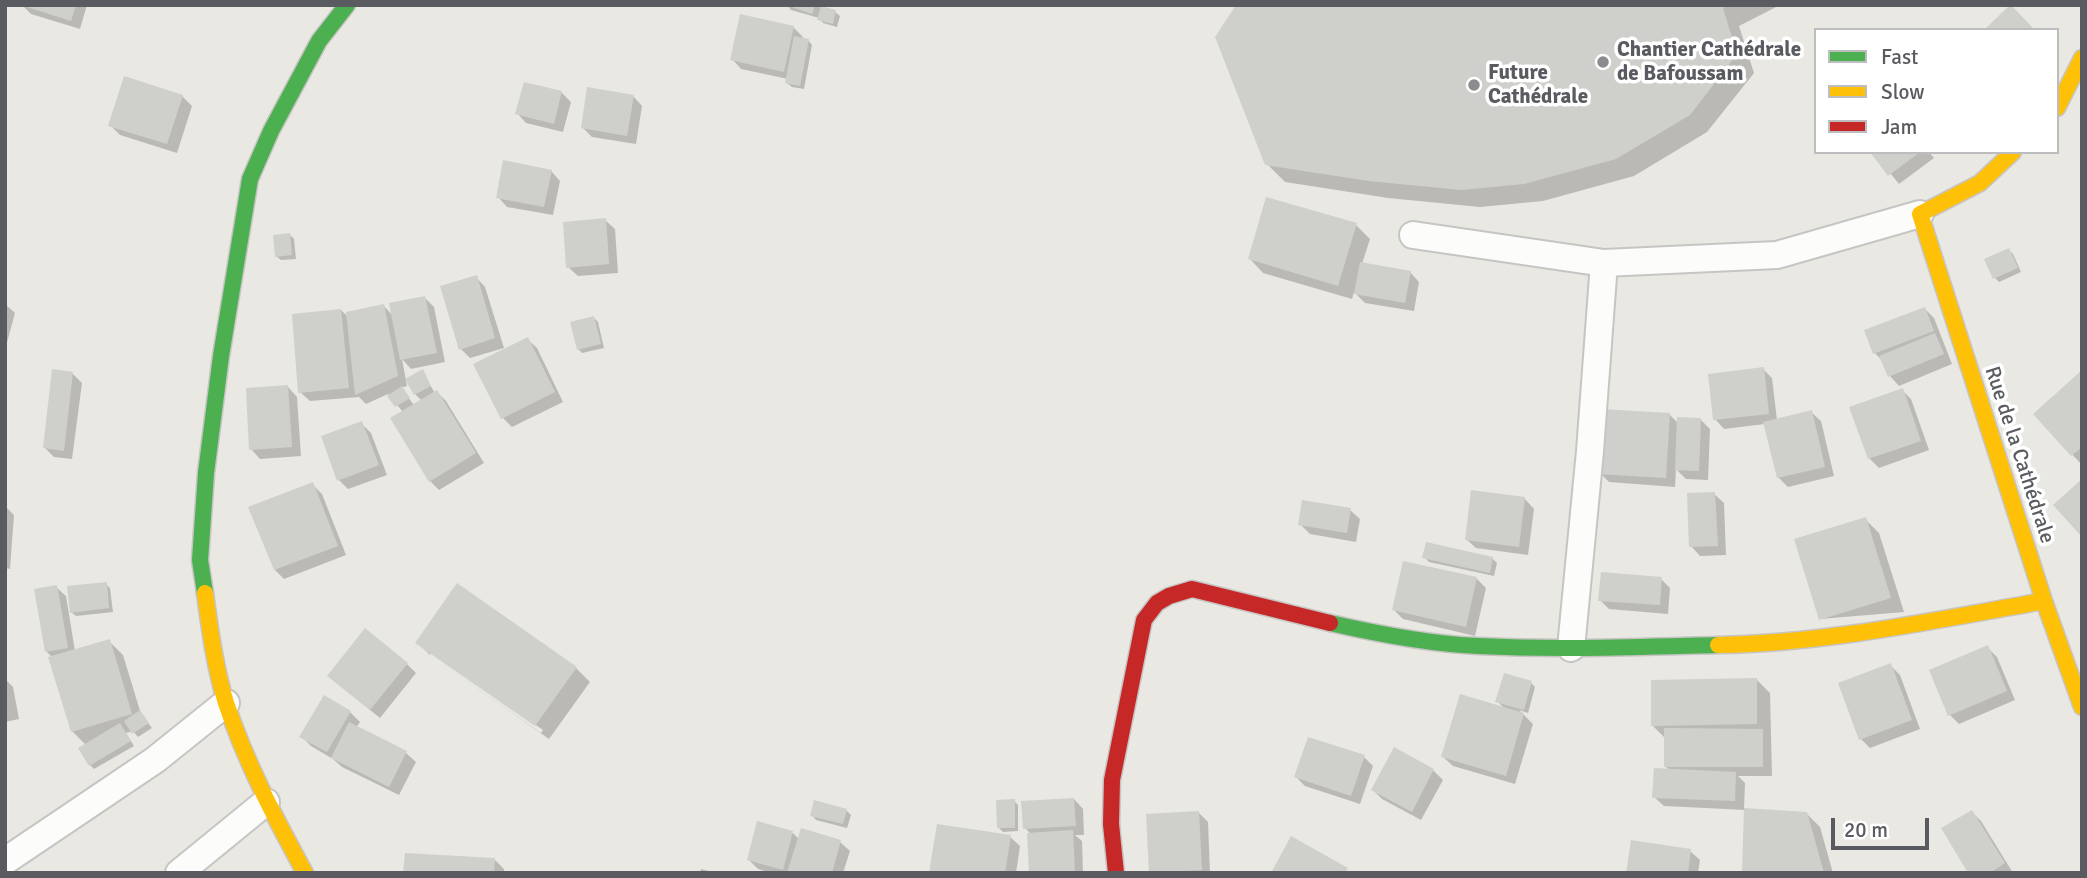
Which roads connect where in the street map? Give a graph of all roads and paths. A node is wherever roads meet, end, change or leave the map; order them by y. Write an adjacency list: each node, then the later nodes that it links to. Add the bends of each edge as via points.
1 (347, 5): 10 (street, via 318,41 271,131 250,179 242,219 205,473 200,560 211,640)
2 (2082, 58): 3 (street)
3 (2059, 104)
4 (2011, 154): 5 (street, via 1980,183)
5 (1920, 214): 7 (street, via 1777,255); 8 (street, Rue de la Cathédrale)
6 (1413, 235): 7 (street)
7 (1604, 263): 9 (street)
8 (2044, 601): 9 (street, via 1853,635 1761,644); 11 (street, Rue de la Cathédrale)
9 (1571, 648): 16 (street, via 1430,642 1192,589 1169,596 1144,620 1116,759 1111,824)
10 (226, 702): 12 (street); 13 (street, via 155,760)
11 (2082, 708)
12 (266, 803): 14 (street); 15 (street)
13 (5, 861)
14 (179, 873)
15 (305, 873)
16 (1116, 873)

